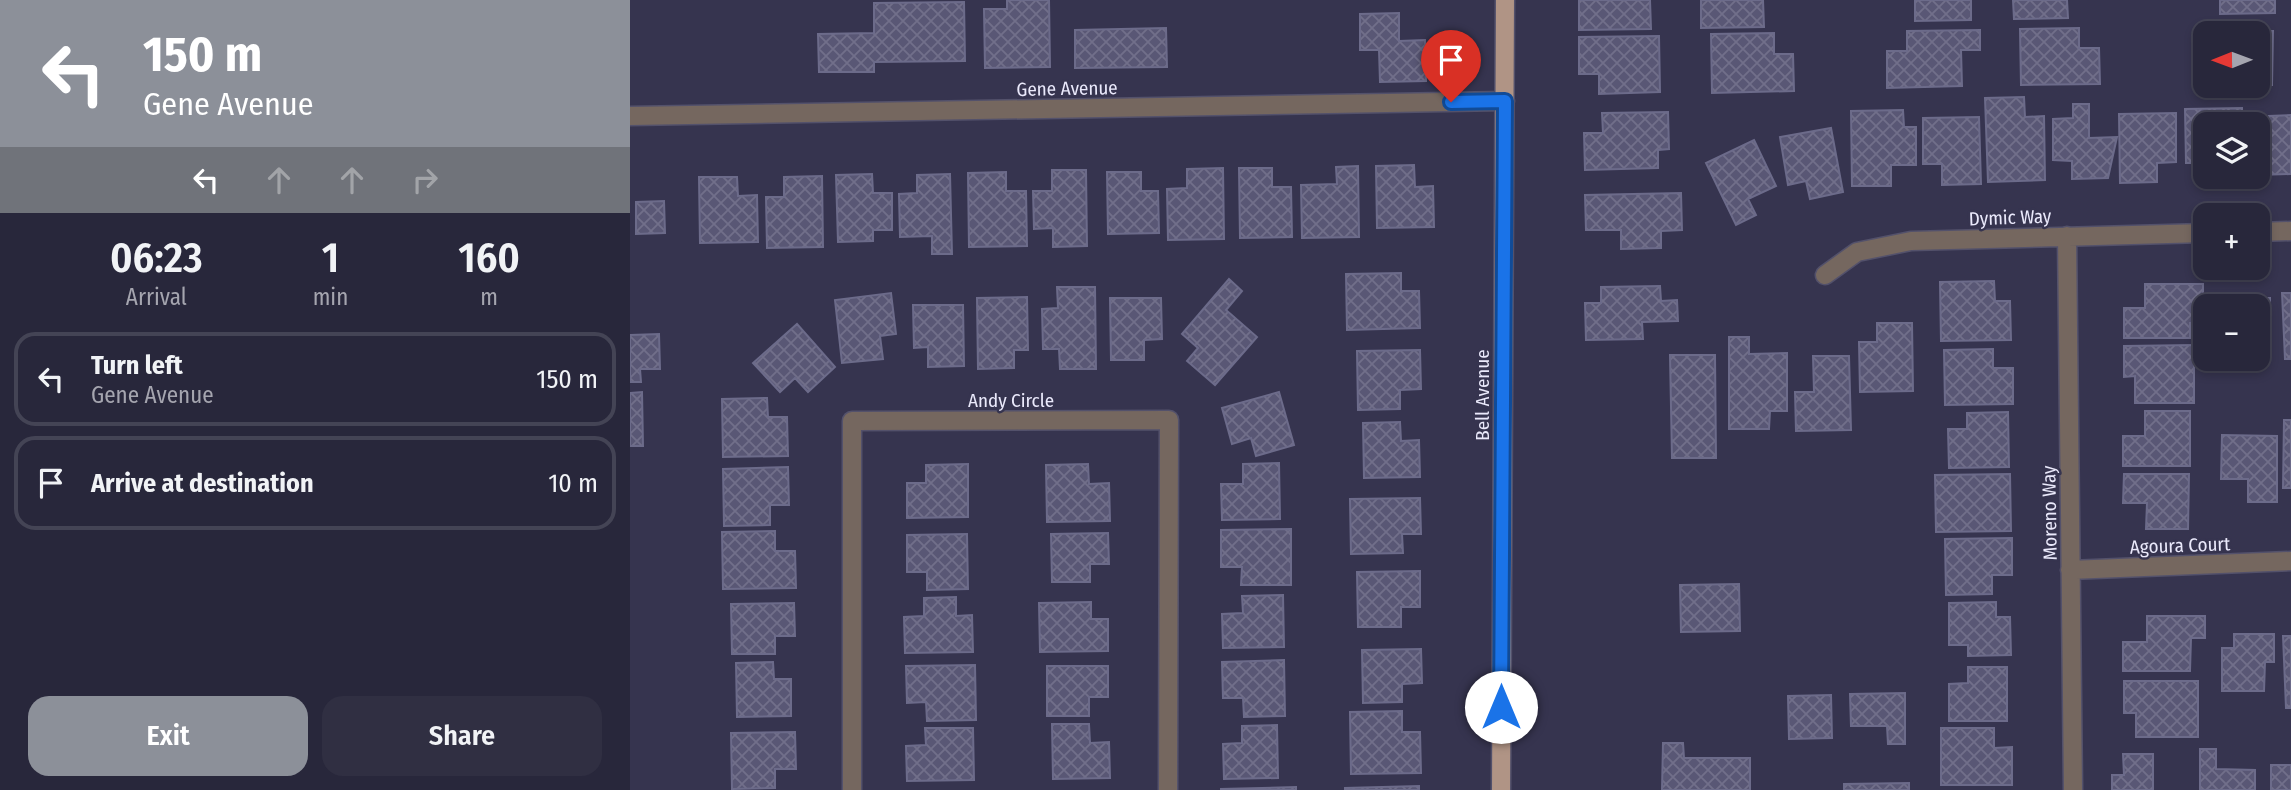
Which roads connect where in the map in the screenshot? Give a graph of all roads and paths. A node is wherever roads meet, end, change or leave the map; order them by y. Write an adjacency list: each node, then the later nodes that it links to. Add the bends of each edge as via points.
1 (1505, 0): 2 (main road, Bell Avenue)
2 (1505, 101): 3 (street, Gene Avenue); 13 (main road, Bell Avenue)
3 (630, 116)
4 (2291, 231): 5 (street)
5 (2270, 232)
6 (2193, 233): 7 (street, Dymic Way)
7 (2067, 236): 8 (street, Dymic Way, via 1911,241 1857,252); 10 (street, Moreno Way)
8 (1825, 275)
9 (2291, 561): 10 (street, Agoura Court)
10 (2070, 570): 14 (street, Moreno Way)
11 (852, 790): 12 (street, Andy Circle, via 852,421 1169,420)
12 (1168, 790)
13 (1501, 790)
14 (2073, 790)

